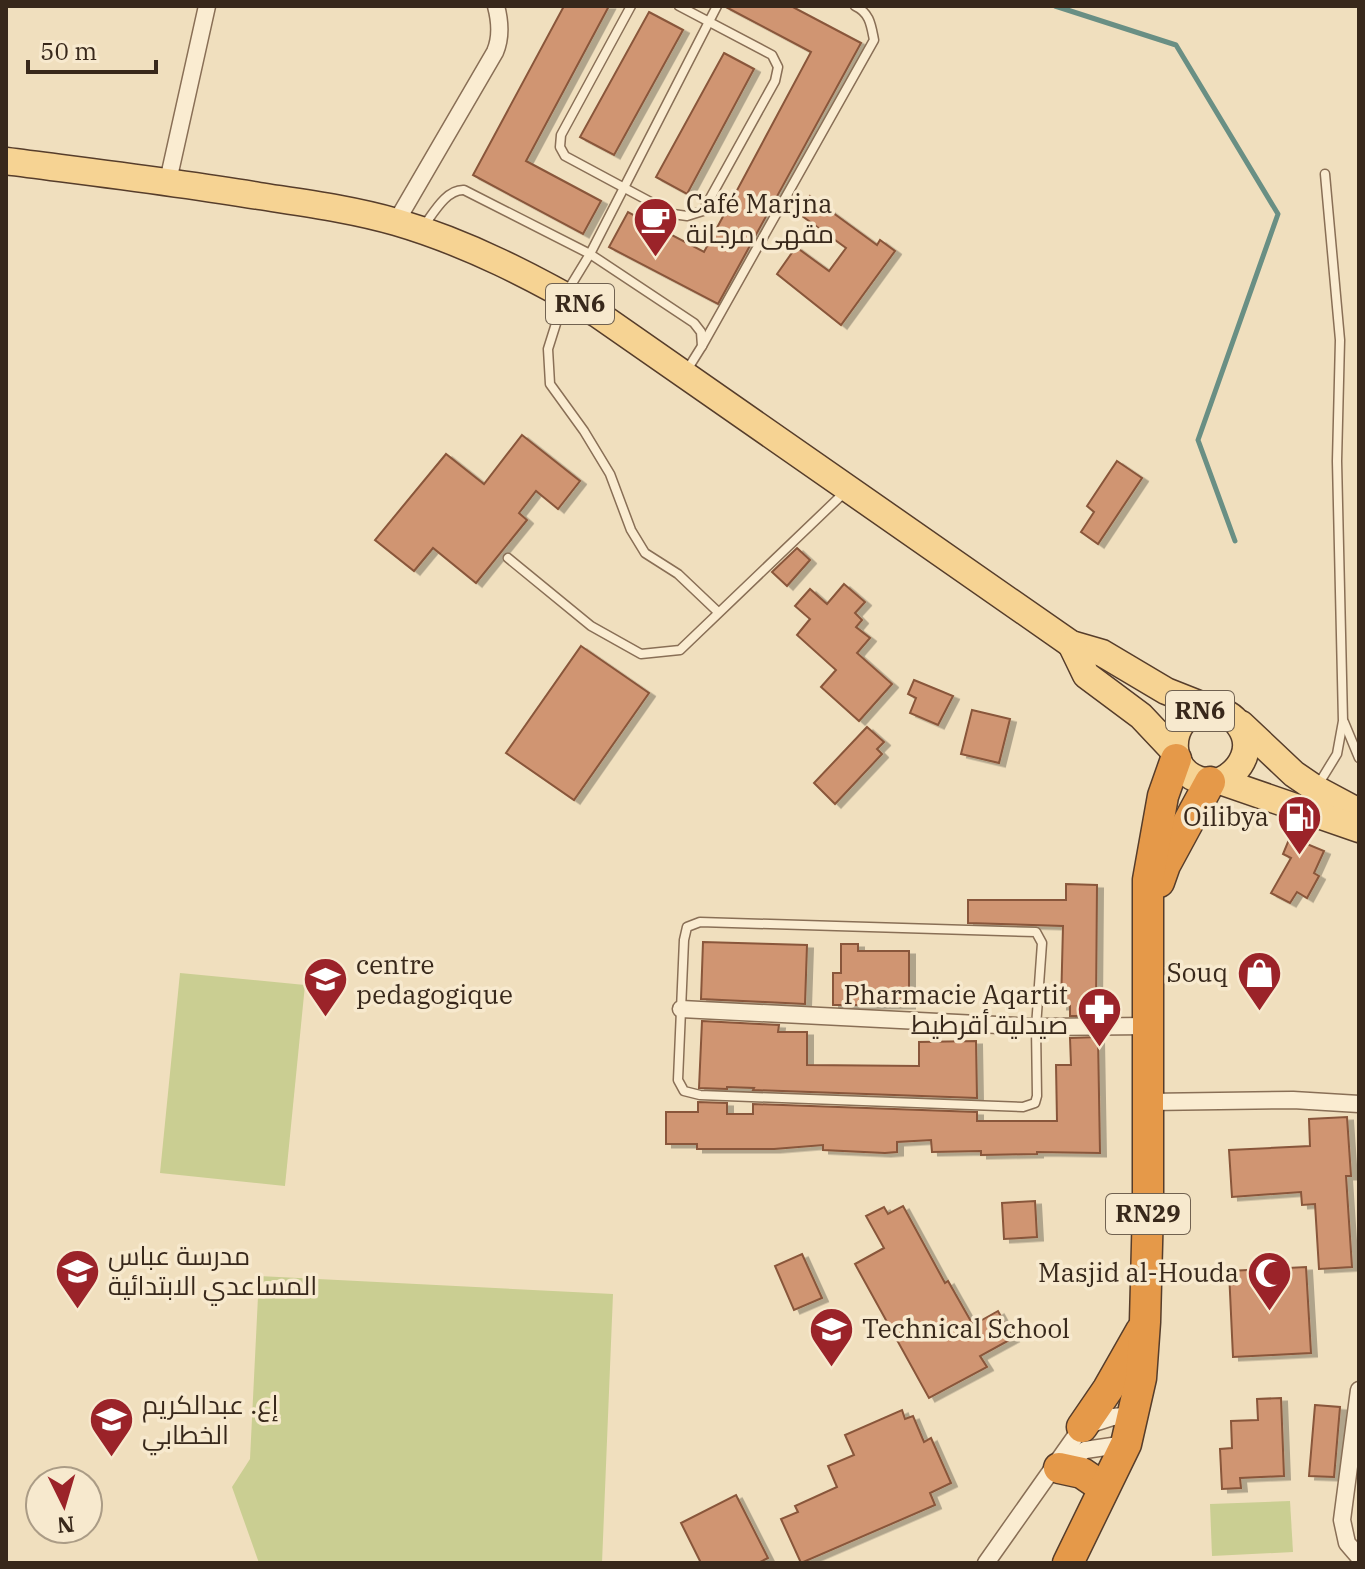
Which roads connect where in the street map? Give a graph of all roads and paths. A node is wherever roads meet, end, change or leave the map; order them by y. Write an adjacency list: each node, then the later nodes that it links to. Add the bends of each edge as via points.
1 (207, 6): 10 (street)
2 (496, 6): 12 (street, via 499,44)
3 (631, 6): 11 (lane, via 561,135 560,147 565,156)
4 (679, 6): 7 (lane)
5 (717, 6): 7 (lane)
6 (855, 6): 15 (lane, via 864,10 874,40)
7 (710, 21): 11 (lane); 11 (lane, via 772,55 778,67 775,81 703,211 673,214)
8 (6, 161): 10 (main road, RN6)
9 (1325, 174): 22 (lane, via 1340,340)
10 (168, 181): 12 (main road, RN6, via 340,209)
11 (625, 187): 13 (lane)
12 (408, 227): 13 (lane, via 456,190 464,190); 14 (main road, RN6)
13 (590, 254): 14 (lane); 15 (lane, via 694,323)
14 (565, 295): 16 (main road, RN6); 19 (lane, via 548,349 550,384 610,474 645,553 678,574)
15 (702, 346): 16 (lane)
16 (684, 374): 17 (main road, RN6)
17 (849, 488): 19 (lane); 20 (main road, RN6)
18 (508, 558): 19 (lane, via 591,626 641,654 680,650)
19 (718, 612)
20 (1071, 644): 21 (main road, RN6, via 1102,653 1177,696); 23 (main road, RN6, via 1086,675 1141,716)
21 (1225, 715): 23 (main road, RN6, via 1203,710 1184,721); 25 (main road, RN6, via 1246,740 1244,760 1230,776); 26 (main road, RN6)
22 (1343, 721): 24 (lane); 26 (lane, via 1337,754)
23 (1175, 755): 25 (main road, RN6, via 1189,775); 29 (highway, RN29, via 1154,843)
24 (1359, 758)
25 (1215, 781): 28 (main road, RN6); 29 (highway, RN29, via 1165,865)
26 (1316, 789): 27 (main road, RN6)
27 (1359, 812)
28 (1359, 829)
29 (1149, 911): 31 (highway, RN29)
30 (681, 1009): 32 (street); 32 (lane, via 678,1080 684,1091 700,1095 1031,1106 1037,1096); 32 (lane, via 684,940 692,924 1032,931 1042,943)
31 (1150, 1026): 32 (street); 33 (highway, RN29)
32 (1036, 1027)
33 (1149, 1102): 34 (street); 35 (highway, RN29)
34 (1359, 1104)
35 (1145, 1322): 37 (highway, RN29); 38 (highway)
36 (1359, 1390): 42 (street, via 1342,1520 1347,1543)
37 (1134, 1415): 38 (street); 39 (highway, RN29)
38 (1082, 1427): 40 (street)
39 (1126, 1444): 40 (street, via 1085,1450); 41 (highway, RN29)
40 (1052, 1474): 41 (highway, via 1082,1473); 43 (street)
41 (1099, 1498): 44 (highway, RN29, via 1067,1528); 45 (highway, RN29)
42 (1359, 1557)
43 (986, 1563)
44 (1045, 1563)
45 (1068, 1563)

